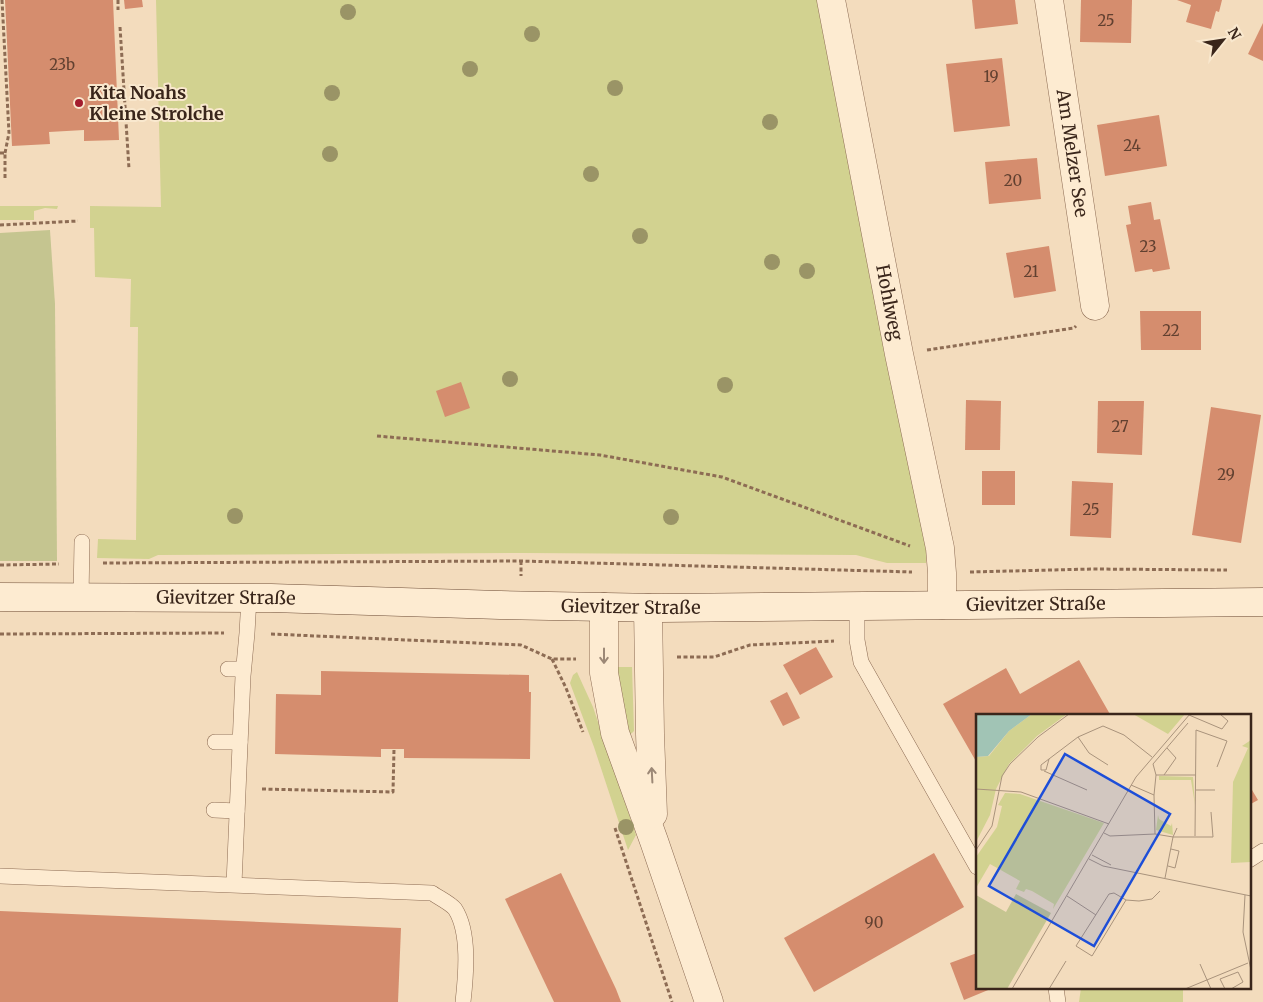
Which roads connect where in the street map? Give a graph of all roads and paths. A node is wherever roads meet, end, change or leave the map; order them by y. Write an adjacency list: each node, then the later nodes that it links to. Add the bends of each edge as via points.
1 (2, 0): 8 (path, via 9,133)
2 (118, 0): 5 (path)
3 (832, 0): 14 (street, Hohlweg)
4 (1049, 0): 13 (street, Am Melzer See)
5 (118, 10)
6 (120, 27): 9 (path)
7 (0, 153): 8 (path)
8 (5, 153): 10 (path)
9 (129, 169)
10 (5, 178)
11 (78, 221): 12 (path)
12 (0, 225)
13 (1095, 306): 14 (path, via 1088,319 1074,328)
14 (899, 354): 17 (street, Hohlweg)
15 (377, 436): 17 (path, via 600,455 722,476)
16 (82, 542): 18 (lane)
17 (941, 560): 18 (path); 20 (path, via 1093,569); 25 (street, Hohlweg)
18 (82, 563): 19 (path); 22 (lane)
19 (0, 565)
20 (1236, 571)
21 (0, 597): 22 (street, Gievitzer Straße)
22 (81, 597): 23 (street, Gievitzer Straße)
23 (248, 598): 27 (street, Gievitzer Straße); 29 (lane)
24 (1263, 602): 25 (street, Gievitzer Straße)
25 (942, 605): 26 (street, Gievitzer Straße)
26 (857, 606): 28 (street, Gievitzer Straße); 31 (lane)
27 (604, 607): 28 (street, Gievitzer Straße); 32 (street, one-way to 32)
28 (648, 608): 33 (street)
29 (247, 633): 30 (path); 34 (path, via 521,645); 37 (lane, via 236,669)
30 (0, 634)
31 (857, 640): 33 (path, via 750,645 714,657); 46 (lane, via 861,662)
32 (604, 658): 34 (path); 43 (street, via 615,734)
33 (648, 658): 43 (street, one-way to 33)
34 (552, 659): 35 (path)
35 (586, 741)
36 (215, 742): 37 (lane)
37 (240, 742): 39 (lane)
38 (394, 749): 39 (path, via 393,792)
39 (238, 789): 41 (lane)
40 (214, 810): 41 (lane)
41 (237, 811): 48 (lane)
42 (614, 824): 50 (path)
43 (654, 841): 51 (street)
44 (1263, 851): 45 (lane)
45 (1250, 859)
46 (976, 865)
47 (0, 876): 48 (lane)
48 (234, 884): 49 (lane, via 432,893 454,908 464,930 466,973)
49 (463, 1002)
50 (672, 1002)
51 (709, 1002)

